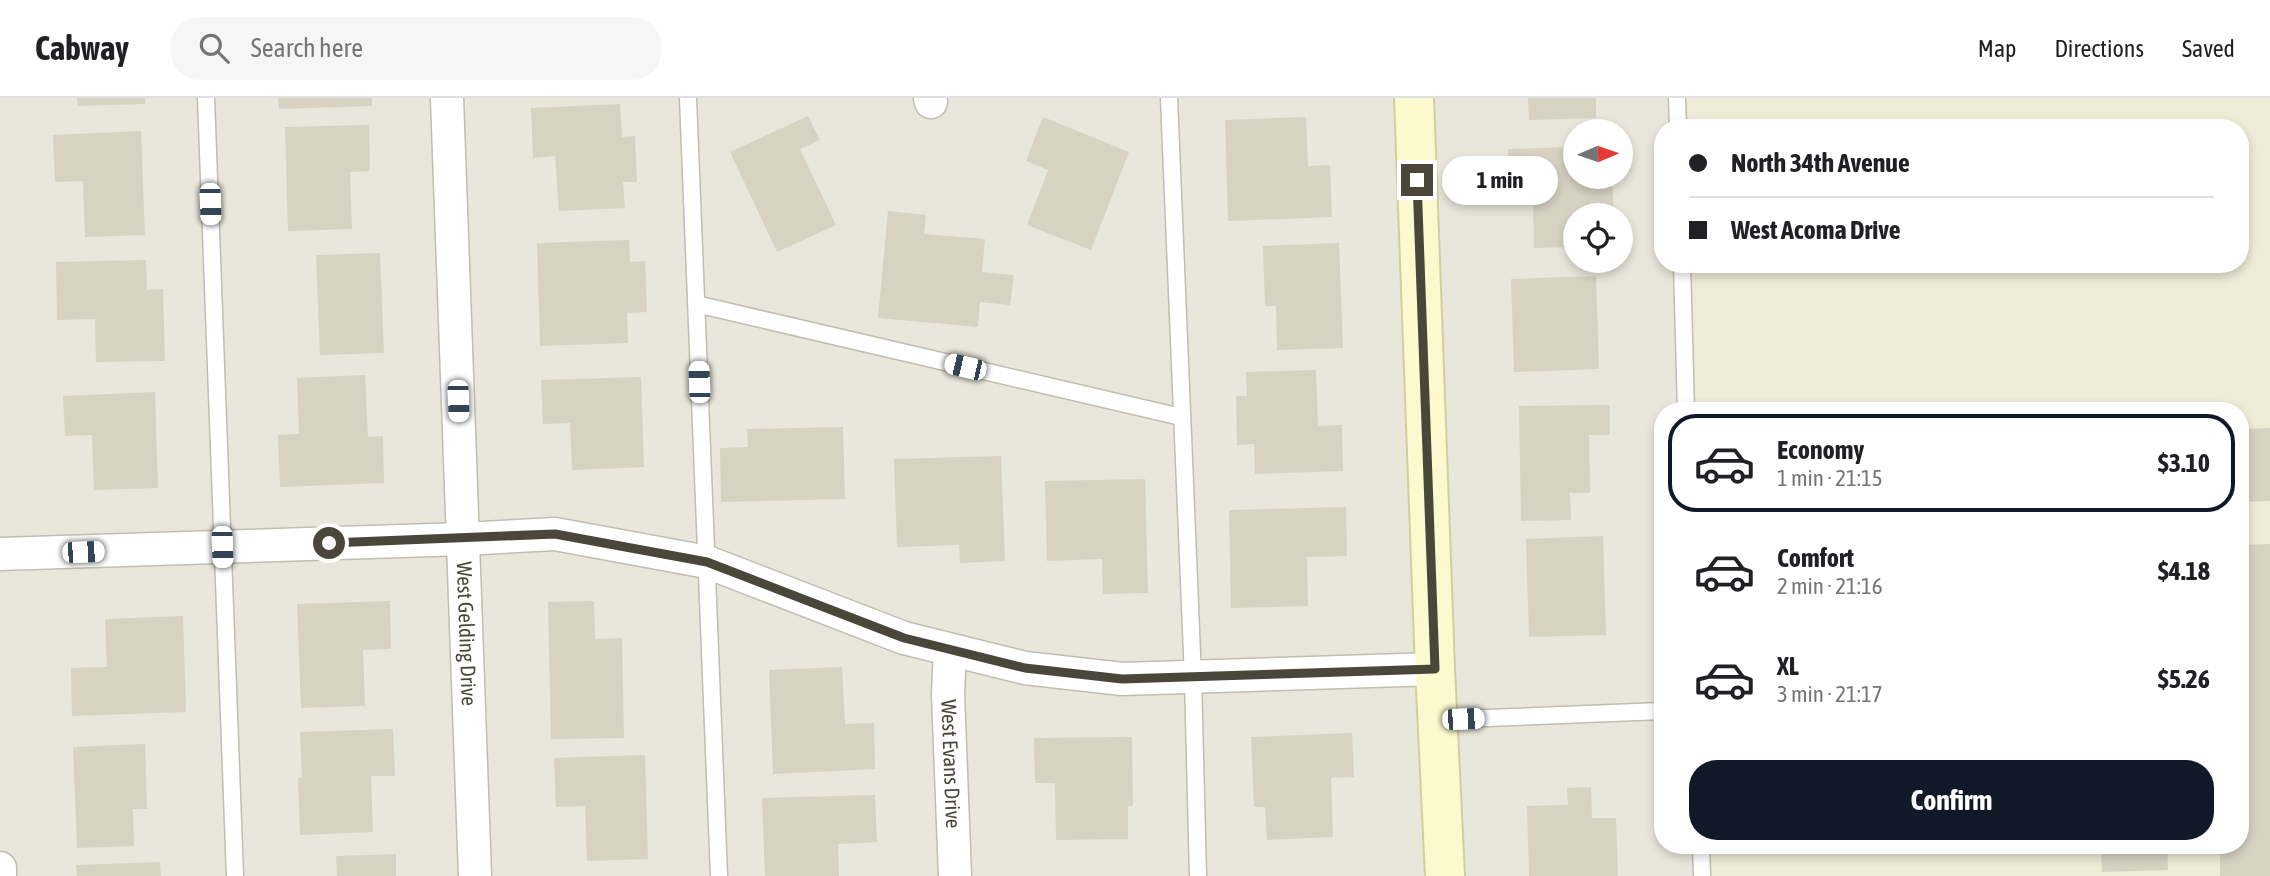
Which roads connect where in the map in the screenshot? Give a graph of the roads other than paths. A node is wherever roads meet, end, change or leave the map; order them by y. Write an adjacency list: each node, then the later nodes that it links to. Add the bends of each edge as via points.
1 (206, 98): 13 (lane)
2 (447, 98): 12 (street, West Gelding Drive)
3 (688, 98): 9 (lane)
4 (1169, 98): 11 (lane)
5 (1414, 98): 17 (street)
6 (1677, 98): 7 (lane)
7 (1678, 119)
8 (1682, 273): 10 (lane)
9 (696, 304): 11 (lane); 15 (lane)
10 (1686, 402)
11 (1181, 417): 18 (lane)
12 (463, 539): 13 (street); 15 (street, via 555,534); 25 (street, West Gelding Drive)
13 (222, 547): 14 (street); 24 (lane)
14 (0, 554)
15 (707, 562): 16 (street, via 904,638); 26 (lane)
16 (950, 650): 18 (street, via 1025,668 1122,679); 27 (street, West Evans Drive)
17 (1435, 669): 18 (street); 20 (street)
18 (1193, 678): 28 (lane)
19 (1654, 711): 20 (lane)
20 (1438, 720): 29 (street)
21 (1701, 854): 30 (lane)
22 (0, 867): 23 (street)
23 (0, 876)
24 (235, 876)
25 (475, 876)
26 (719, 876)
27 (955, 876)
28 (1198, 876)
29 (1445, 876)
30 (1702, 876)

